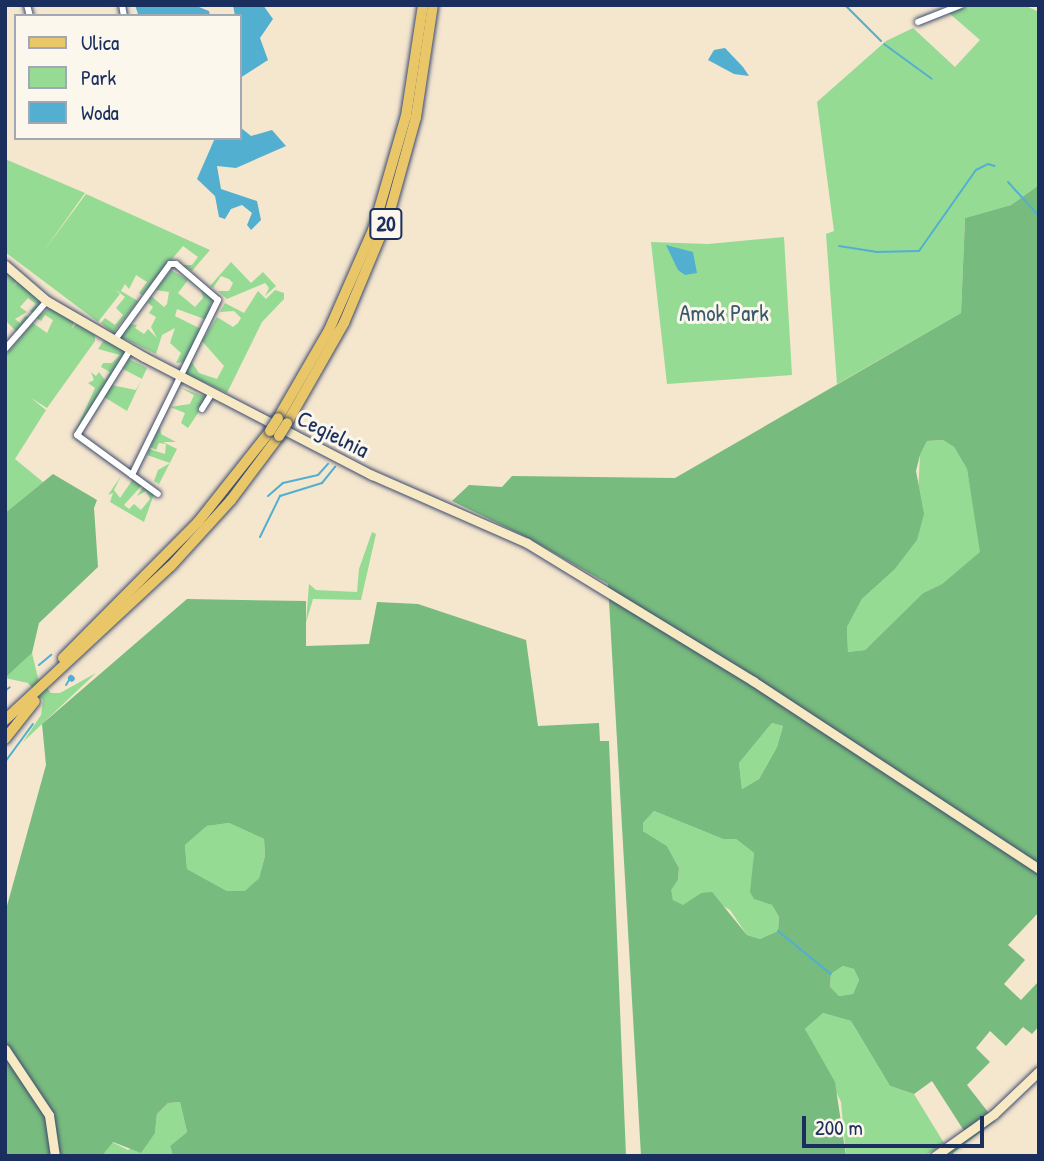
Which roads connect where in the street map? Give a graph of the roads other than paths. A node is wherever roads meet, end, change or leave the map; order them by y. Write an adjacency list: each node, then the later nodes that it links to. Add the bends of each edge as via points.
1 (423, 5): 13 (main road, 20, via 406,116 376,221 329,330)
2 (433, 5): 13 (main road, 20, via 418,109 388,218 344,323)
3 (961, 5): 4 (street)
4 (918, 22)
5 (5, 265): 6 (street, Cegielnia)
6 (47, 301): 7 (street, Cegielnia); 8 (street)
7 (114, 341): 9 (street, Cegielnia); 10 (street, via 170,264 176,264 218,300 217,310)
8 (5, 349)
9 (130, 350): 10 (street, Cegielnia); 15 (street, via 77,435)
10 (179, 376): 11 (street, Cegielnia); 15 (street)
11 (212, 393): 12 (street); 21 (street, Cegielnia, via 372,475 527,543)
12 (202, 409)
13 (283, 420): 14 (main road, 20, bridge)
14 (274, 433): 17 (main road, 20, via 196,539); 18 (main road, 20, via 178,544)
15 (132, 475): 16 (street)
16 (158, 494)
17 (53, 676): 19 (main road, 20); 20 (main road)
18 (5, 712)
19 (5, 720)
20 (5, 740)
21 (1039, 869)
22 (5, 1049): 25 (street, via 49,1115)
23 (1039, 1071): 24 (street, via 993,1114)
24 (937, 1155)
25 (55, 1156)

